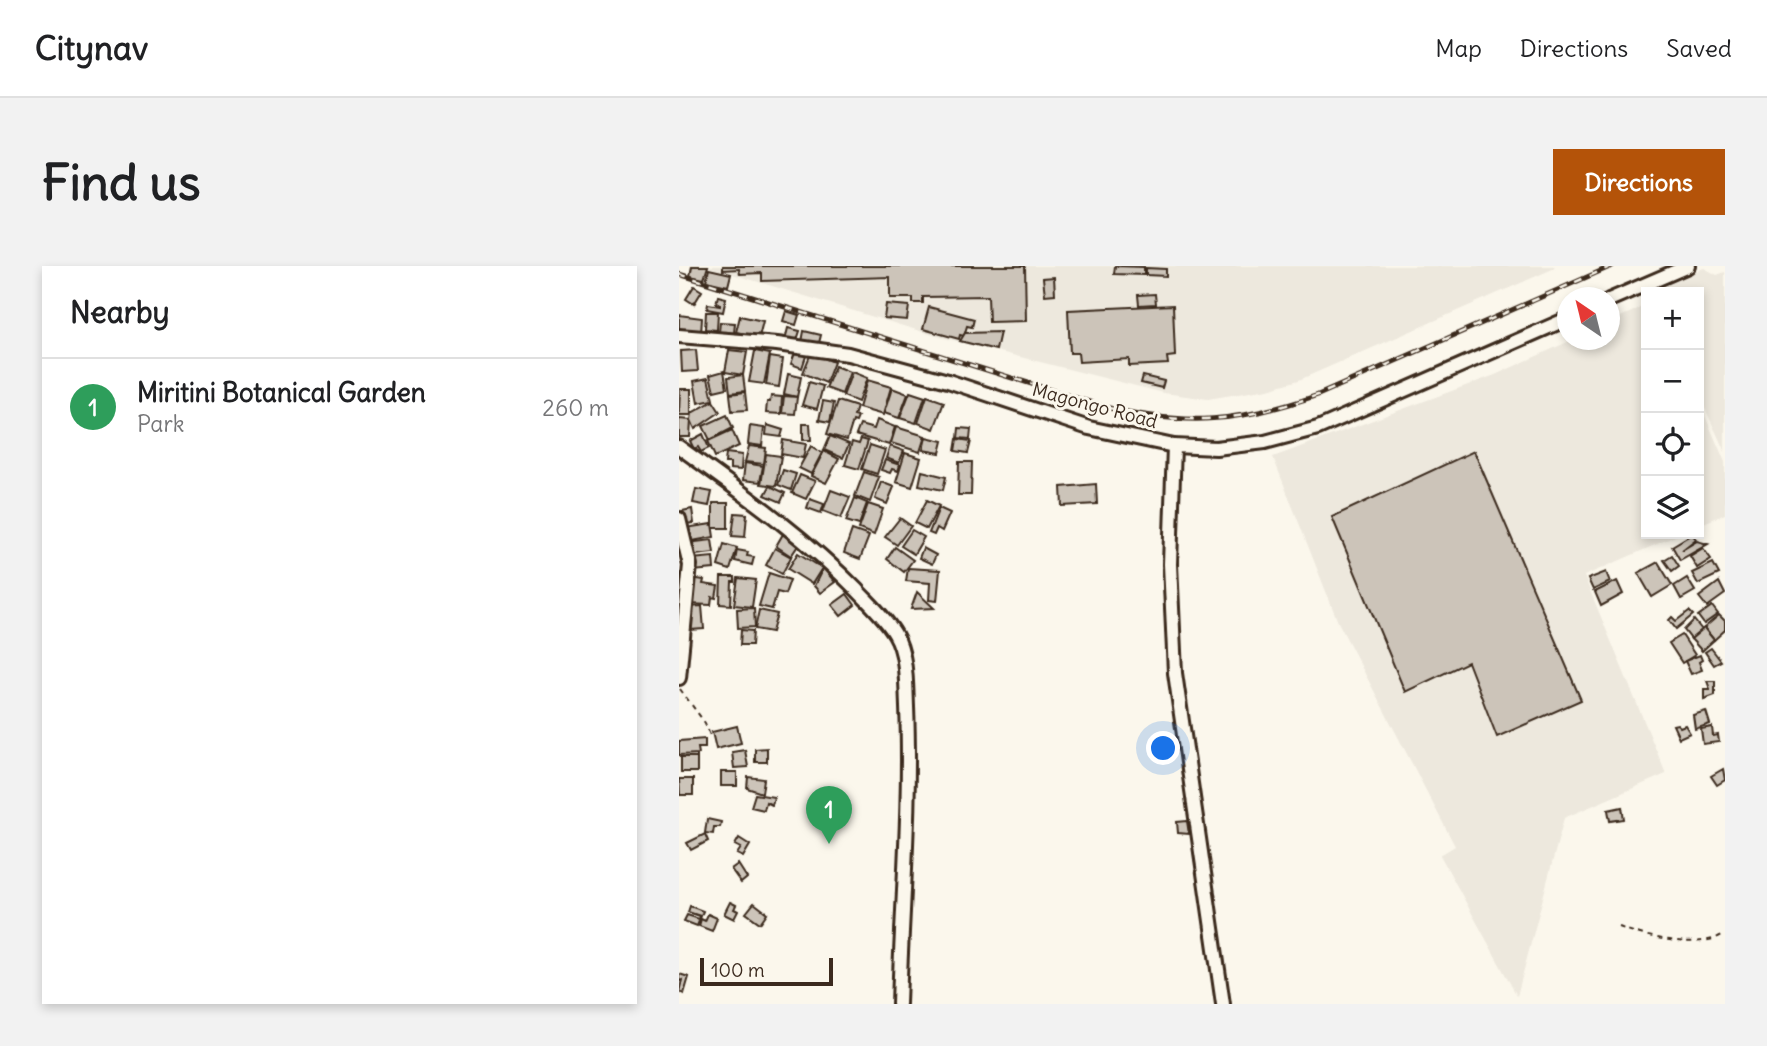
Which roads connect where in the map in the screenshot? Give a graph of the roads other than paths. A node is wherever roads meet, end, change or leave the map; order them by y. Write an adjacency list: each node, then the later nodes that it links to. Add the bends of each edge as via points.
1 (1688, 266): 2 (street)
2 (1620, 295)
3 (1557, 322): 5 (street, Magongo Road, via 1318,428 1265,442 1216,448)
4 (679, 336): 5 (street, Magongo Road, via 848,354 948,381 1089,428)
5 (1174, 446): 10 (street, via 1170,564 1175,673)
6 (679, 447): 9 (street, via 796,532 896,635 906,677 908,741)
7 (679, 519): 8 (street, via 690,565)
8 (679, 678)
9 (899, 1004)
10 (1223, 1004)

